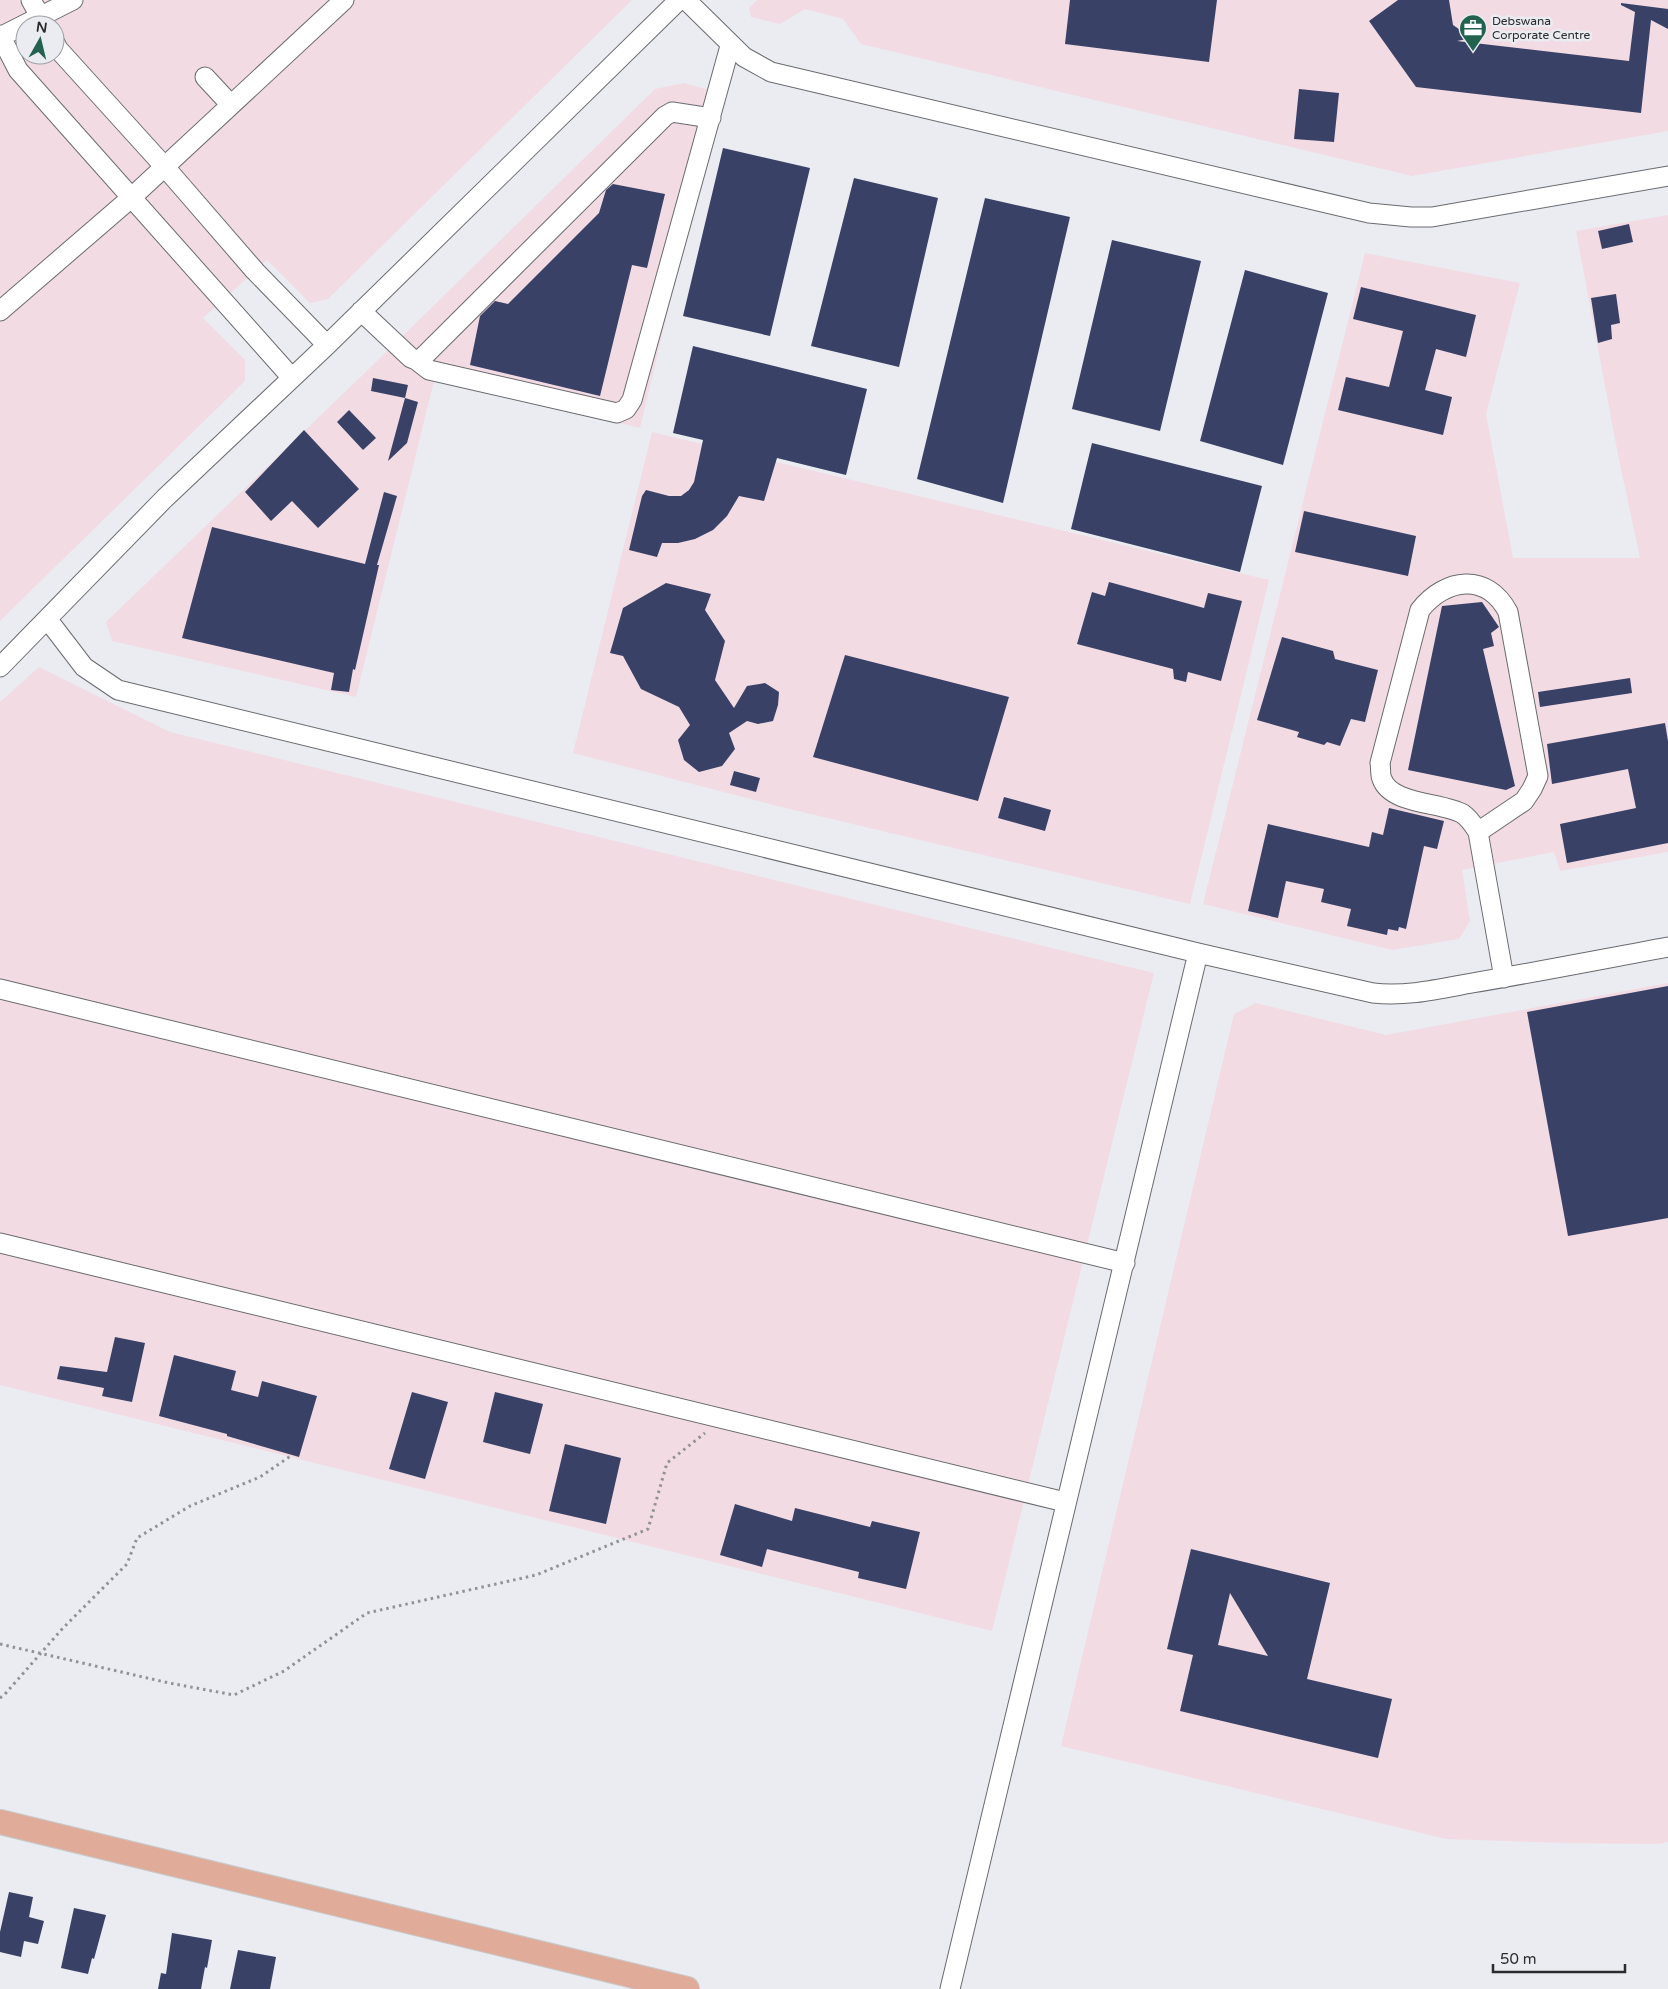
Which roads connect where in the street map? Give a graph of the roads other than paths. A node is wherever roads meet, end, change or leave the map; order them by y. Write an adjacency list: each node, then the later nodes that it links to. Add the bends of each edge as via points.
1 (32, 0): 6 (street)
2 (73, 0): 7 (street)
3 (344, 0): 13 (street)
4 (679, 0): 19 (street)
5 (686, 0): 10 (street)
6 (40, 15)
7 (52, 15)
8 (15, 31): 9 (street)
9 (0, 36): 17 (street, via 18,70)
10 (730, 46): 14 (street); 16 (street, via 771,72 1389,216 1454,214)
11 (65, 57): 15 (street)
12 (205, 77): 13 (street)
13 (231, 105): 15 (street)
14 (711, 118): 21 (street, via 672,112 665,116 422,358); 21 (street, via 632,400 626,409 616,413 429,370)
15 (164, 166): 17 (street); 20 (street, via 255,271)
16 (1668, 176)
17 (131, 198): 18 (street); 22 (street)
18 (0, 311)
19 (361, 311): 20 (street); 21 (street, via 401,350)
20 (327, 345): 22 (street)
21 (416, 360)
22 (292, 378): 23 (street, via 165,498)
23 (48, 620): 24 (street); 27 (street, via 84,667 118,690)
24 (0, 667)
25 (1478, 832): 25 (street, via 1463,814 1393,792 1382,780 1380,763 1420,610 1437,592 1467,584 1480,585 1492,591 1508,612 1538,776 1524,801); 28 (street)
26 (1668, 947): 28 (street)
27 (1198, 953): 28 (street, via 1394,996); 31 (street)
28 (1504, 978)
29 (0, 989): 31 (street)
30 (0, 1243): 32 (street)
31 (1125, 1263): 32 (street)
32 (1065, 1502): 35 (street)
33 (0, 1822): 34 (main road)
34 (687, 1989)
35 (950, 1989)

